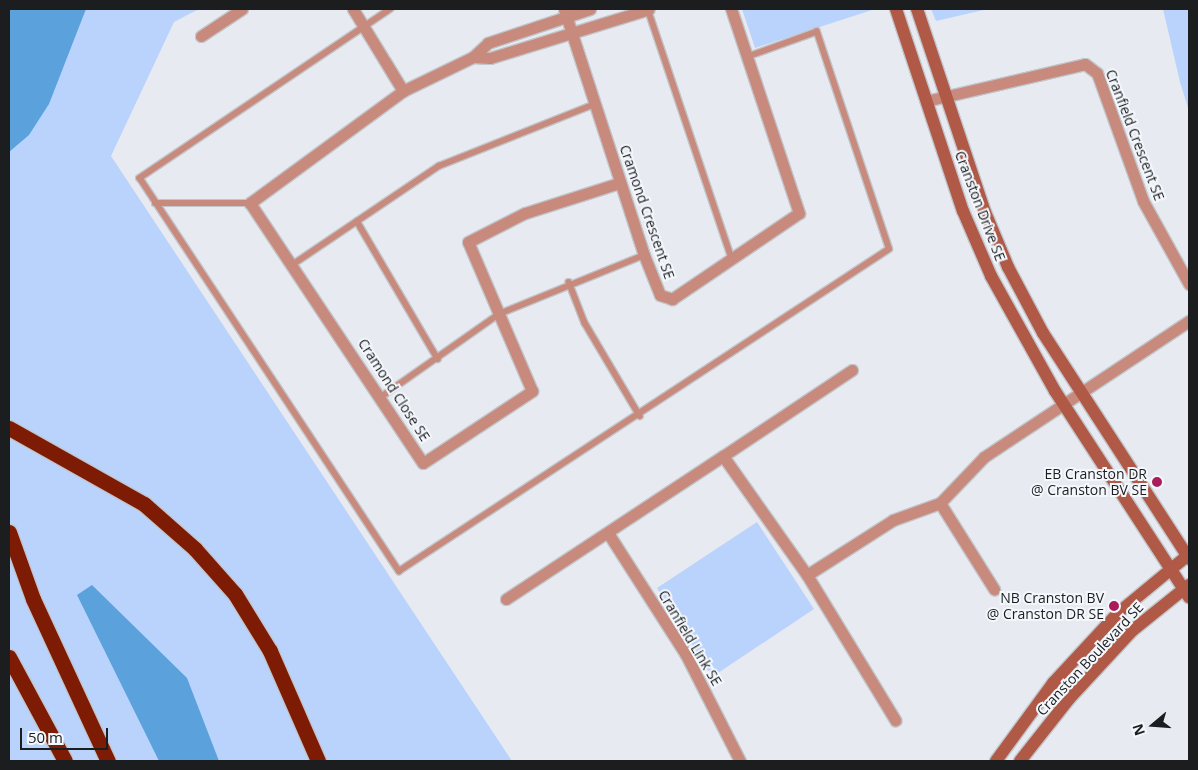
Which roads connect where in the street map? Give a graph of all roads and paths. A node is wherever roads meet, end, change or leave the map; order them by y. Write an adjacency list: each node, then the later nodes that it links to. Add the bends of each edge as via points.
1 (242, 9): 12 (street)
2 (353, 9): 10 (street)
3 (390, 9): 10 (lane)
4 (590, 9): 9 (street)
5 (648, 9): 11 (street); 24 (lane)
6 (731, 9): 14 (street, Cramond Crescent SE)
7 (896, 9): 17 (street, Cranston Drive SE)
8 (917, 9): 16 (street, Cranston Drive SE)
9 (565, 12): 11 (street, Cramond Crescent SE); 13 (street, via 488,43)
10 (362, 25): 15 (street); 20 (lane, via 140,178)
11 (572, 33): 13 (street, via 490,58); 18 (street, Cramond Crescent SE)
12 (201, 36)
13 (473, 57): 15 (street)
14 (748, 57): 24 (street, Cramond Crescent SE, via 799,213); 35 (lane, via 817,32 889,249)
15 (403, 91): 21 (street)
16 (947, 94): 17 (street, Cranfield Crescent SE); 27 (street, Cranfield Crescent SE, via 1084,64 1097,73 1143,201); 32 (street, Cranston Drive SE, via 985,212 1008,267)
17 (926, 101): 34 (street, Cranston Drive SE, via 991,276)
18 (595, 104): 19 (street, Cramond Crescent SE); 22 (lane, via 439,166)
19 (619, 183): 23 (street, Cramond Crescent SE); 28 (street, Cramond Close SE, via 525,213 468,242)
20 (155, 203): 21 (lane); 35 (lane, via 399,571)
21 (250, 204): 25 (street, Cramond Close SE)
22 (357, 221): 25 (lane); 30 (lane)
23 (644, 255): 24 (street, Cramond Crescent SE, via 660,295 672,299); 26 (lane)
24 (732, 259)
25 (292, 265): 33 (street, Cramond Close SE)
26 (569, 282): 28 (lane); 35 (lane, via 585,323)
27 (1189, 284)
28 (499, 314): 30 (lane); 33 (street, Cramond Close SE, via 532,391 423,463)
29 (1189, 321): 32 (street)
30 (438, 359): 33 (lane)
31 (852, 370): 37 (street)
32 (1080, 390): 34 (street); 41 (street, Cranston Drive SE)
33 (381, 397)
34 (1062, 403): 38 (street, via 984,457); 42 (street, Cranston Drive SE)
35 (640, 416)
36 (9, 428): 51 (highway, via 144,504 196,549 235,594 270,651)
37 (723, 456): 40 (street); 43 (street)
38 (940, 503): 43 (street, via 893,520); 44 (street)
39 (9, 532): 50 (highway, via 33,599)
40 (608, 533): 46 (street); 52 (street, Cranfield Link SE, via 696,672)
41 (1188, 558): 42 (street, Cranston Boulevard SE)
42 (1170, 568): 45 (street, Cranston Drive SE); 53 (street, Cranston Boulevard SE, via 1118,613 1053,683)
43 (807, 575): 48 (street)
44 (994, 589)
45 (1187, 590): 54 (street, Cranston Boulevard SE, via 1134,630 1069,698)
46 (506, 599)
47 (9, 657): 49 (highway)
48 (895, 720)
49 (65, 761)
50 (108, 761)
51 (318, 761)
52 (740, 761)
53 (996, 761)
54 (1020, 761)

